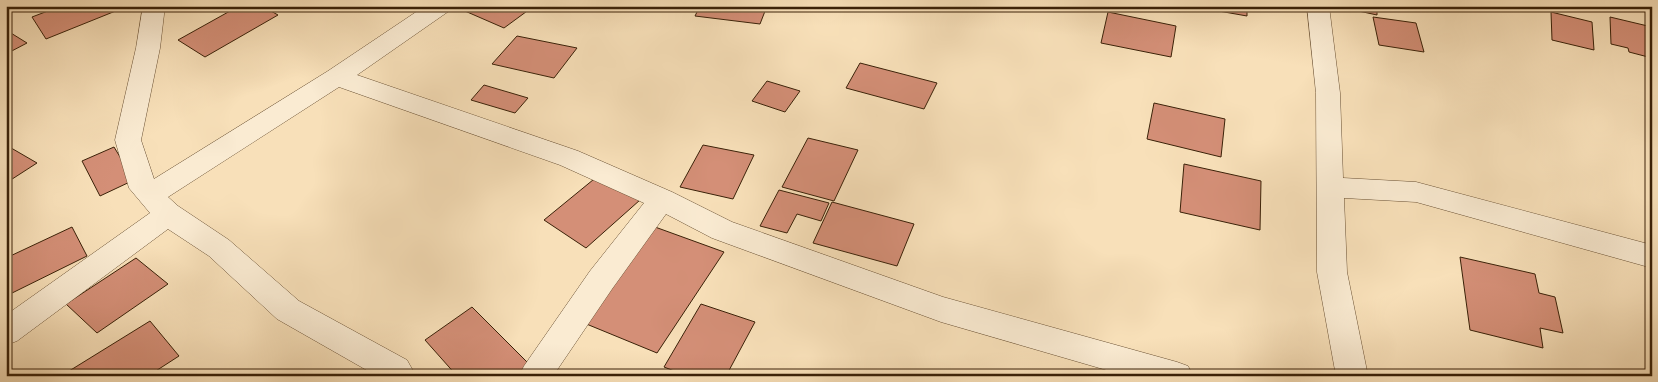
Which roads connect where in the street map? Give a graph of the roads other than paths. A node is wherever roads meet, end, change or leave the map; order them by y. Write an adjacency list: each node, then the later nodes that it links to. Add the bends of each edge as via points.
1 (175, 6): 4 (street)
2 (441, 6): 5 (street)
3 (1318, 6): 6 (street, via 1328,93)
4 (152, 13): 8 (street, via 148,48 128,140 143,188)
5 (337, 77): 7 (street, via 569,158); 8 (street)
6 (1330, 188): 9 (street, via 1416,192); 14 (street, via 1332,272)
7 (662, 199): 12 (street, via 601,280); 13 (street, via 722,230 941,309)
8 (159, 204): 10 (street); 11 (street, via 219,248 288,310 396,370)
9 (1652, 257)
10 (6, 332)
11 (400, 376)
12 (536, 376)
13 (1176, 376)
14 (1352, 376)

